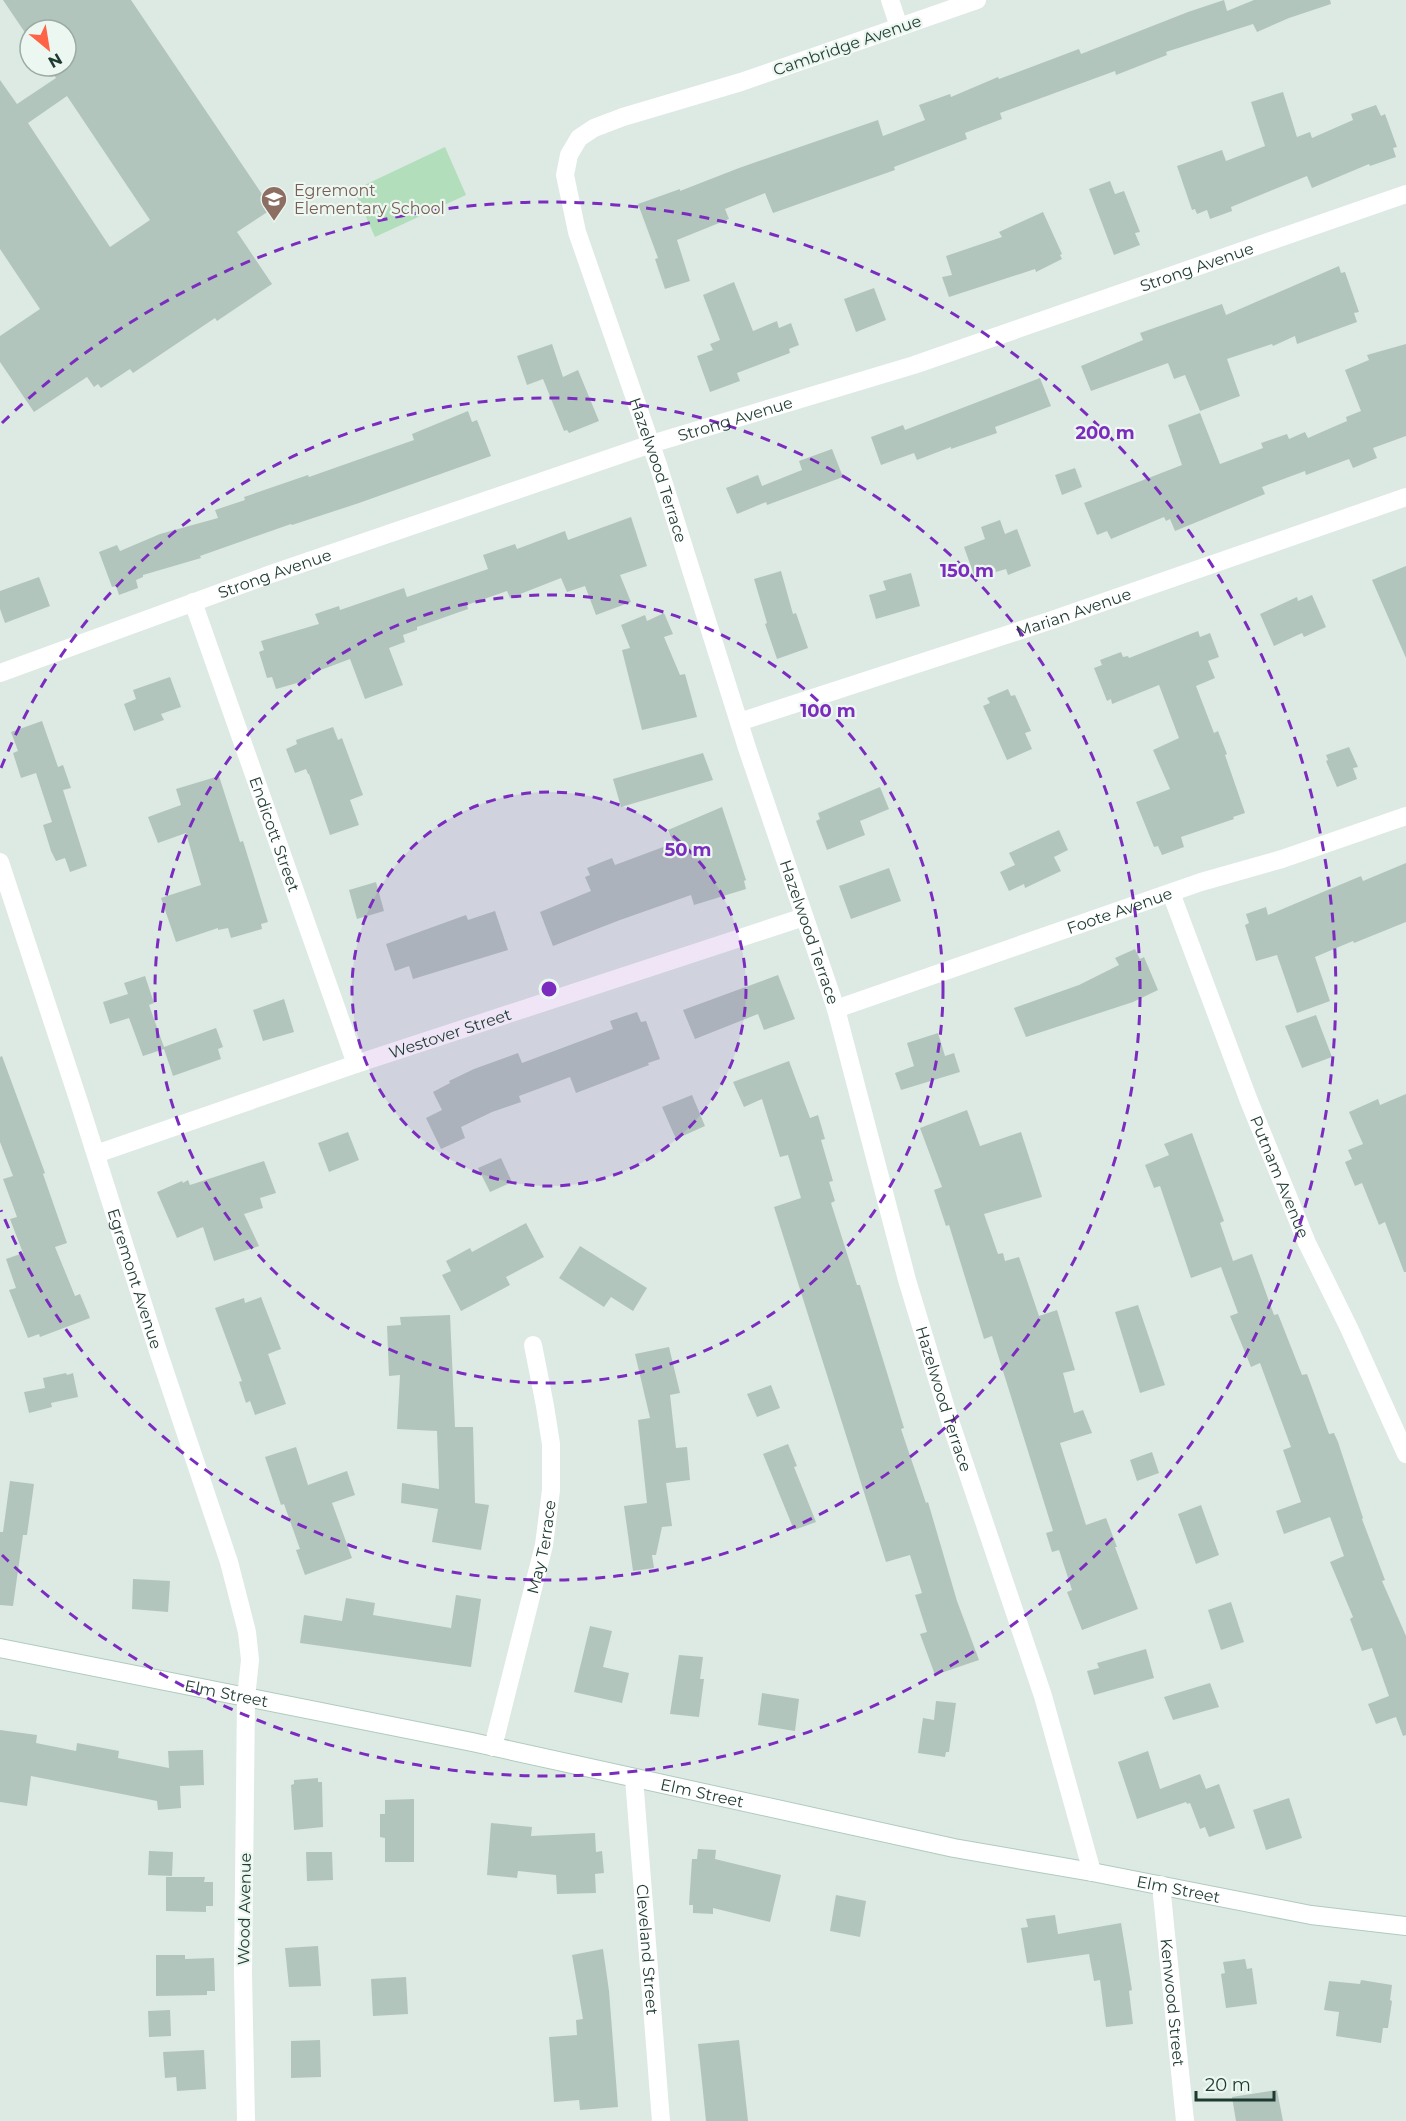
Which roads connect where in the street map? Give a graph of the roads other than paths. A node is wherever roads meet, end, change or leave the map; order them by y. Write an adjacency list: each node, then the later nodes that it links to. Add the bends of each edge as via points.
1 (890, 0): 3 (street)
2 (977, 0): 3 (street, Cambridge Avenue)
3 (899, 27): 4 (street, Cambridge Avenue)
4 (716, 89): 6 (street, Hazelwood Terrace, via 594,128 579,138 569,155 565,175 577,232)
5 (1406, 194): 6 (street, Strong Avenue, via 914,364)
6 (651, 444): 8 (street, Strong Avenue); 10 (street, Hazelwood Terrace)
7 (1406, 497): 10 (street, Marian Avenue, via 1049,621)
8 (194, 602): 9 (street, Strong Avenue); 16 (street, Endicott Street)
9 (0, 673)
10 (739, 722): 14 (street, Hazelwood Terrace)
11 (1406, 816): 13 (street, Foote Avenue)
12 (0, 862): 17 (street, Egremont Avenue)
13 (1171, 893): 15 (street, Foote Avenue); 19 (street, Putnam Avenue, via 1306,1244)
14 (804, 917): 15 (street, Hazelwood Terrace); 16 (street, Westover Street)
15 (836, 1009): 24 (street, Hazelwood Terrace, via 907,1280 1043,1696)
16 (356, 1065): 17 (street, Westover Street)
17 (96, 1154): 21 (street, Egremont Avenue, via 229,1562 247,1632 250,1660)
18 (533, 1345): 22 (street, May Terrace, via 551,1444 551,1490 544,1545)
19 (1406, 1454)
20 (0, 1648): 21 (street, Elm Street)
21 (246, 1698): 22 (street, Elm Street); 27 (street, Wood Avenue)
22 (493, 1747): 23 (street, Elm Street)
23 (634, 1778): 24 (street, Elm Street, via 954,1848); 28 (street, Cleveland Street)
24 (1092, 1872): 25 (street, Elm Street)
25 (1161, 1885): 26 (street, Elm Street, via 1311,1915); 29 (street, Kenwood Street)
26 (1406, 1926)
27 (246, 2121)
28 (661, 2121)
29 (1185, 2121)

